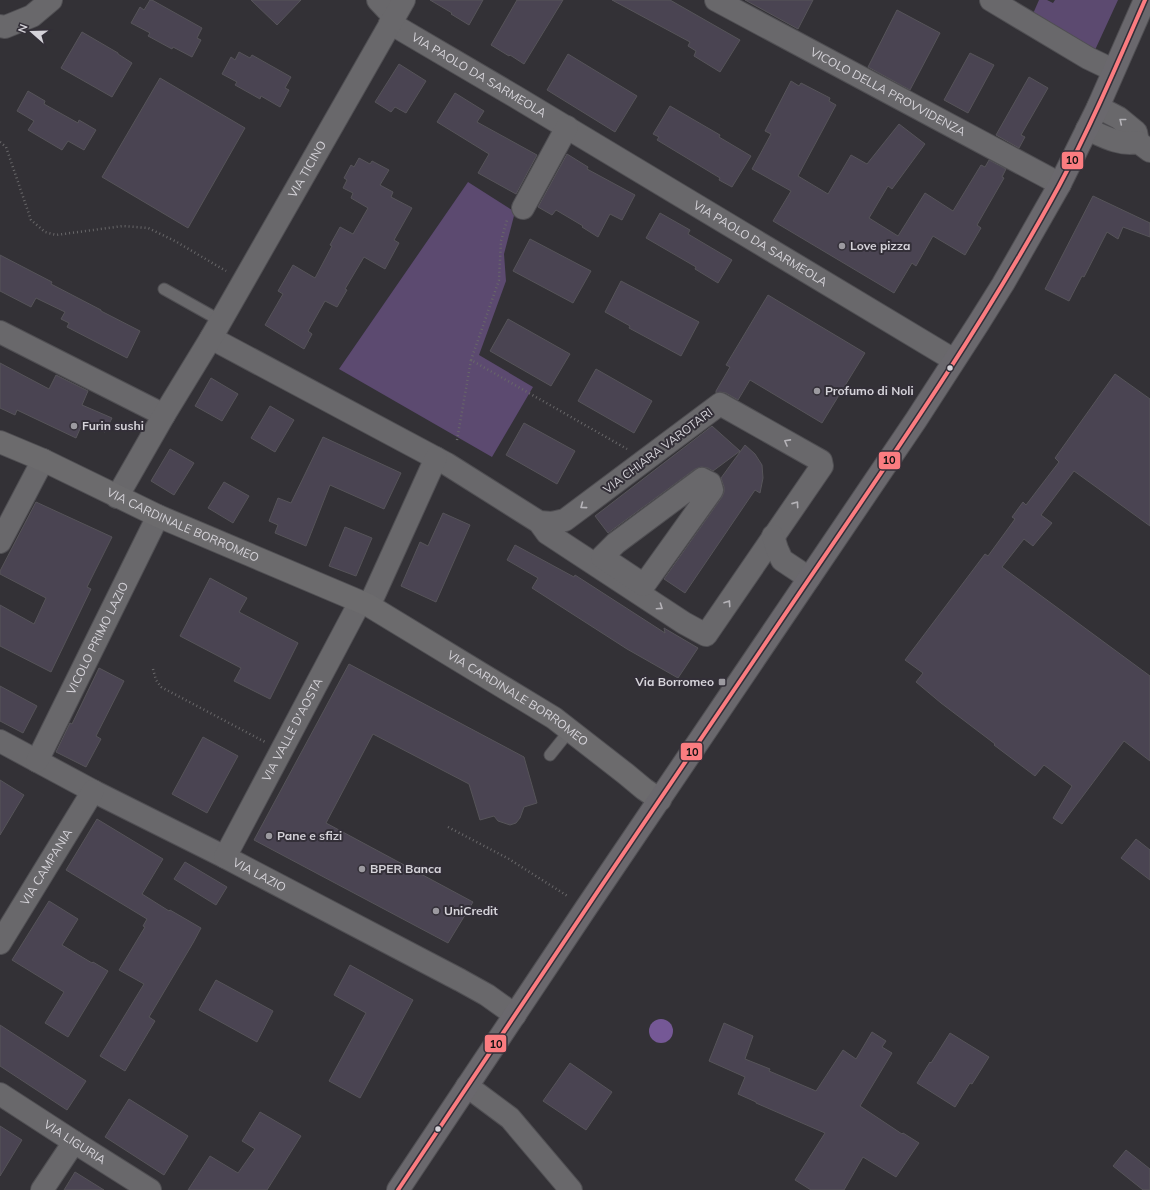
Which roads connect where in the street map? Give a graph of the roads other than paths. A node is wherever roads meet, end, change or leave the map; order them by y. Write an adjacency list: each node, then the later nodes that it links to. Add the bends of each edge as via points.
1 (51, 0): 7 (street, via 32,16 5,27)
2 (378, 0): 6 (street, VIA PAOLO DA SARMEOLA)
3 (716, 0): 13 (street, VICOLO DELLA PROVVIDENZA)
4 (991, 0): 8 (street, via 1088,58)
5 (1146, 0): 8 (main road)
6 (396, 13): 10 (street, VIA PAOLO DA SARMEOLA); 16 (street, VIA TICINO)
7 (0, 26)
8 (1113, 70): 9 (main road)
9 (1098, 107): 11 (main road); 12 (street, one-way to 9, via 1136,132 1119,118)
10 (567, 127): 14 (street); 18 (street, VIA PAOLO DA SARMEOLA)
11 (1087, 129): 12 (street, via 1111,140); 13 (main road)
12 (1144, 147)
13 (1060, 184): 18 (main road, via 1003,284)
14 (523, 208)
15 (164, 289): 16 (lane)
16 (216, 330): 19 (street, VIA TICINO); 21 (street)
17 (0, 332): 19 (street)
18 (954, 360): 32 (main road)
19 (164, 415): 23 (street, VIA TICINO)
20 (0, 442): 22 (street, VIA CARDINALE BORROMEO)
21 (436, 458): 26 (street, VIA CHIARA VAROTARI); 34 (street, via 374,595)
22 (43, 460): 23 (street, VIA CARDINALE BORROMEO); 28 (street)
23 (117, 497): 24 (street, VIA CARDINALE BORROMEO)
24 (158, 516): 34 (street, VIA CARDINALE BORROMEO); 38 (street, VICOLO PRIMO LAZIO)
25 (565, 520): 26 (street, VIA CHIARA VAROTARI); 27 (street, VIA CHIARA VAROTARI, one-way to 25, via 822,466 821,461 720,404); 29 (street, via 565,538)
26 (539, 522): 29 (street, VIA CHIARA VAROTARI, via 546,533)
27 (773, 536): 30 (street); 31 (street, VIA CHIARA VAROTARI)
28 (0, 542)
29 (569, 547): 31 (street, VIA CHIARA VAROTARI, one-way to 31, via 706,635)
30 (782, 560): 31 (street, via 769,561); 32 (street)
31 (750, 570)
32 (809, 578): 40 (main road)
33 (644, 585): 33 (street, via 602,558 616,543 702,479 710,483 712,490)
34 (364, 603): 35 (street, VIA CARDINALE BORROMEO); 41 (street, VIA VALLE D'AOSTA)
35 (570, 730): 37 (lane); 40 (street, VIA CARDINALE BORROMEO)
36 (0, 741): 38 (street, VIA LAZIO)
37 (550, 755)
38 (37, 761): 39 (street, VIA LAZIO)
39 (93, 791): 41 (street, VIA LAZIO); 42 (street, VIA CAMPANIA)
40 (660, 800): 43 (main road)
41 (225, 857): 43 (street, VIA LAZIO, via 460,980)
42 (0, 943)
43 (515, 1015): 44 (main road)
44 (467, 1086): 49 (main road); 50 (street, via 510,1118)
45 (0, 1094): 46 (street, VIA LIGURIA)
46 (74, 1142): 47 (street); 48 (street, VIA LIGURIA)
47 (42, 1190)
48 (150, 1190)
49 (398, 1190)
50 (571, 1190)

